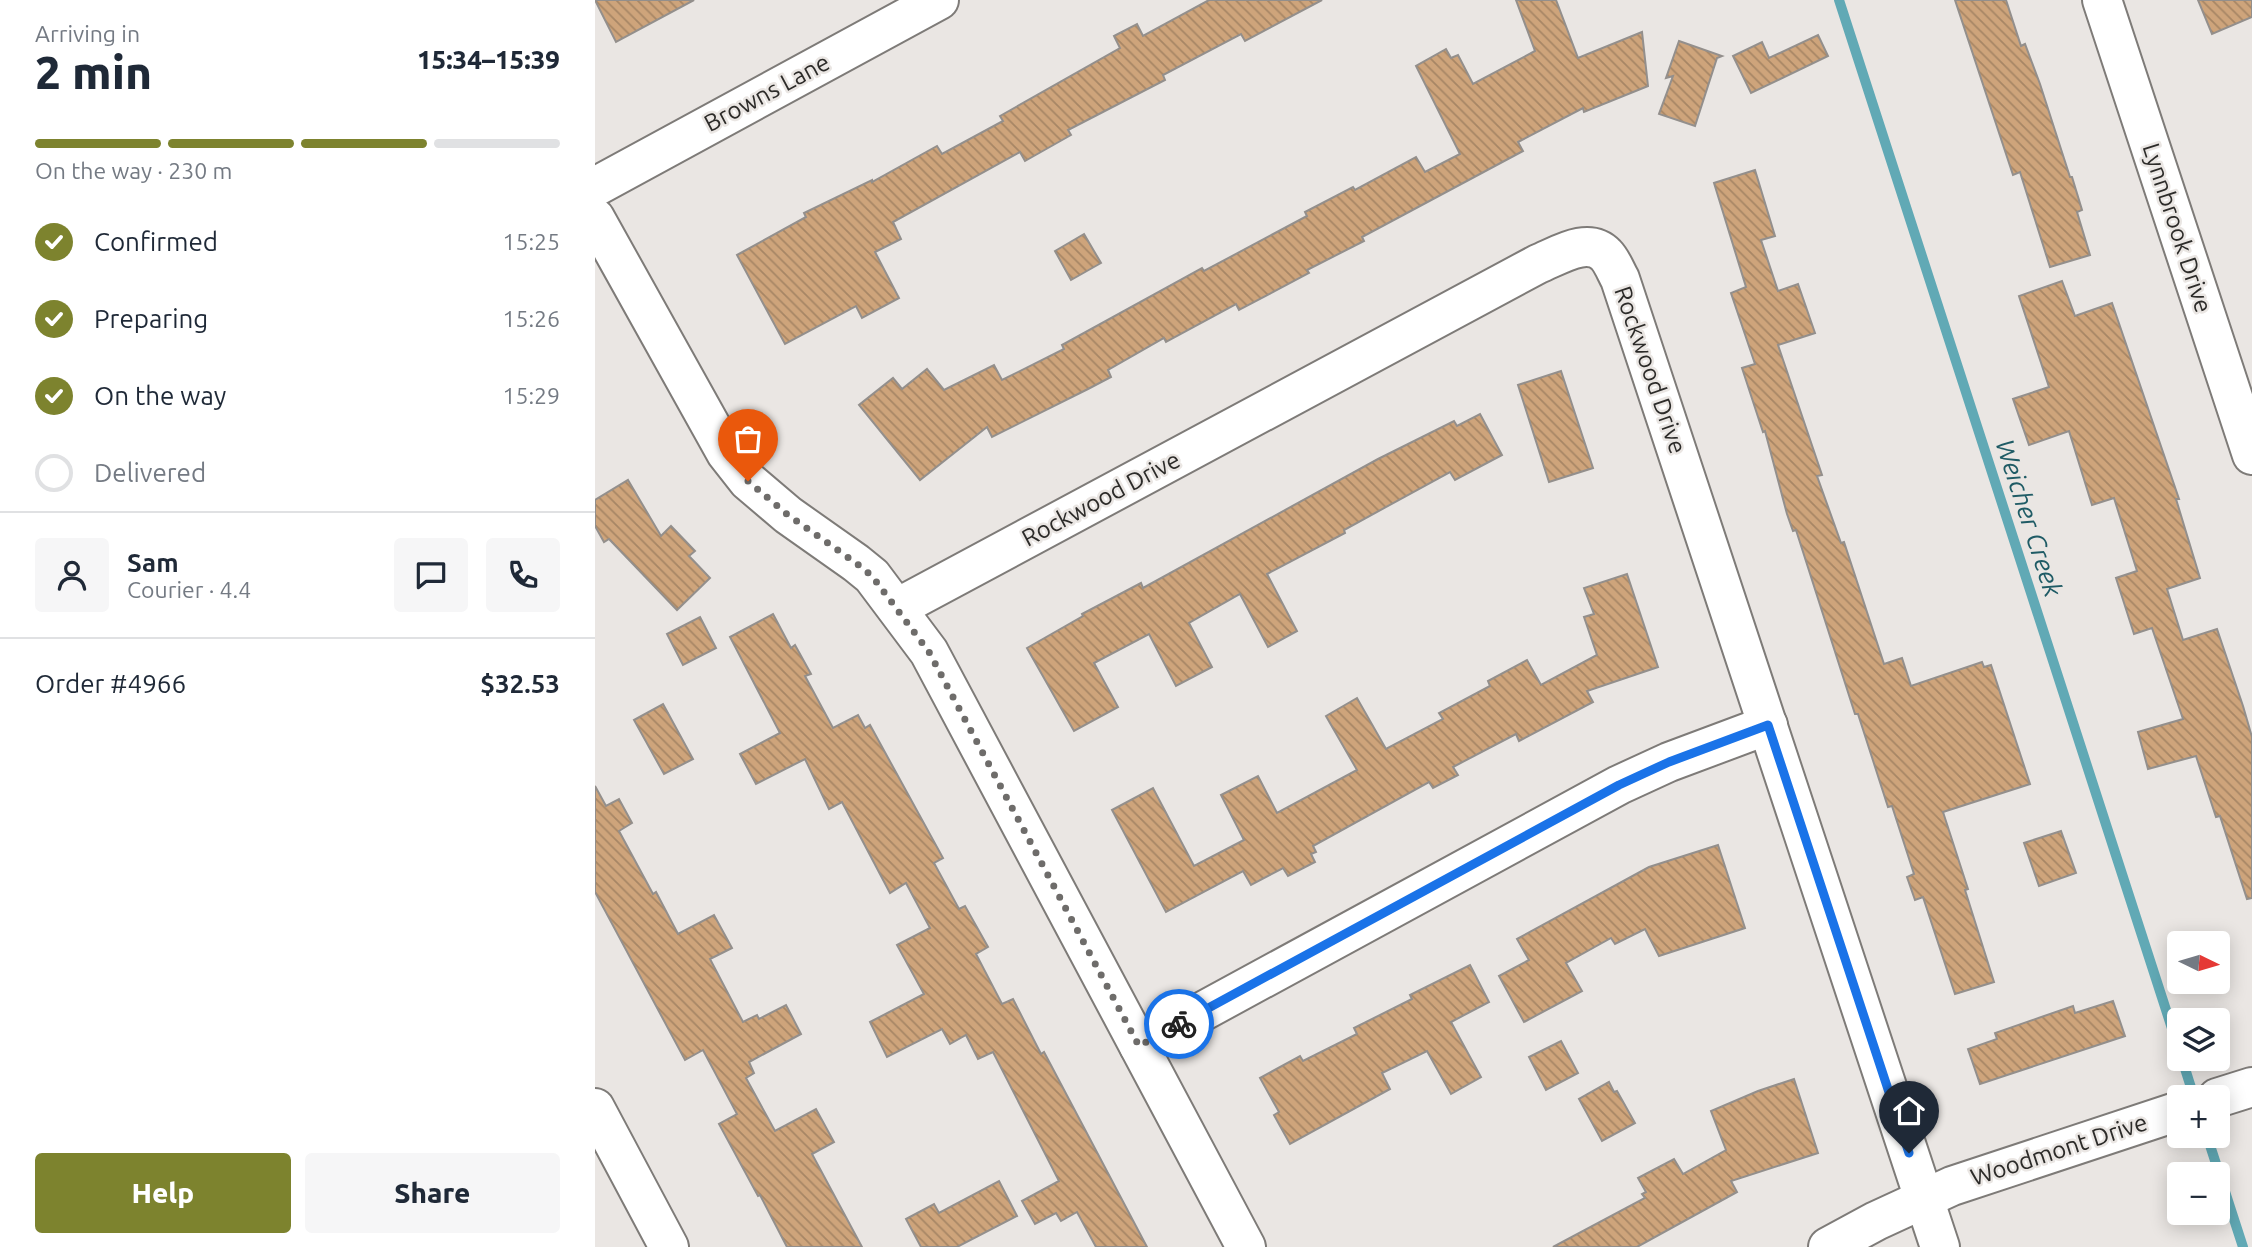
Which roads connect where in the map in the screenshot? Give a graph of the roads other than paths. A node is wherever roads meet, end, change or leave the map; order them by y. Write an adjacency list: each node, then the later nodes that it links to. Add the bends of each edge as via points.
1 (939, 0): 3 (street, Browns Lane)
2 (2102, 0): 5 (street, Lynnbrook Drive)
3 (595, 187)
4 (595, 218): 7 (street, via 726,453 748,481 788,515 872,576)
5 (2240, 376): 6 (street, Lynnbrook Drive)
6 (2252, 455)
7 (897, 608): 8 (street, Rockwood Drive, via 1538,264 1590,246 1605,254 1620,279); 9 (street, via 929,652)
8 (1768, 725): 9 (street, via 1619,785); 14 (street, Rockwood Drive)
9 (1139, 1046): 16 (street)
10 (2252, 1087): 11 (street)
11 (2230, 1094)
12 (595, 1108): 15 (street)
13 (2167, 1115): 14 (street, Woodmont Drive, via 1952,1186)
14 (1925, 1200): 17 (street, Woodmont Drive); 18 (street, Rockwood Drive)
15 (669, 1247)
16 (1246, 1247)
17 (1828, 1247)
18 (1940, 1247)

